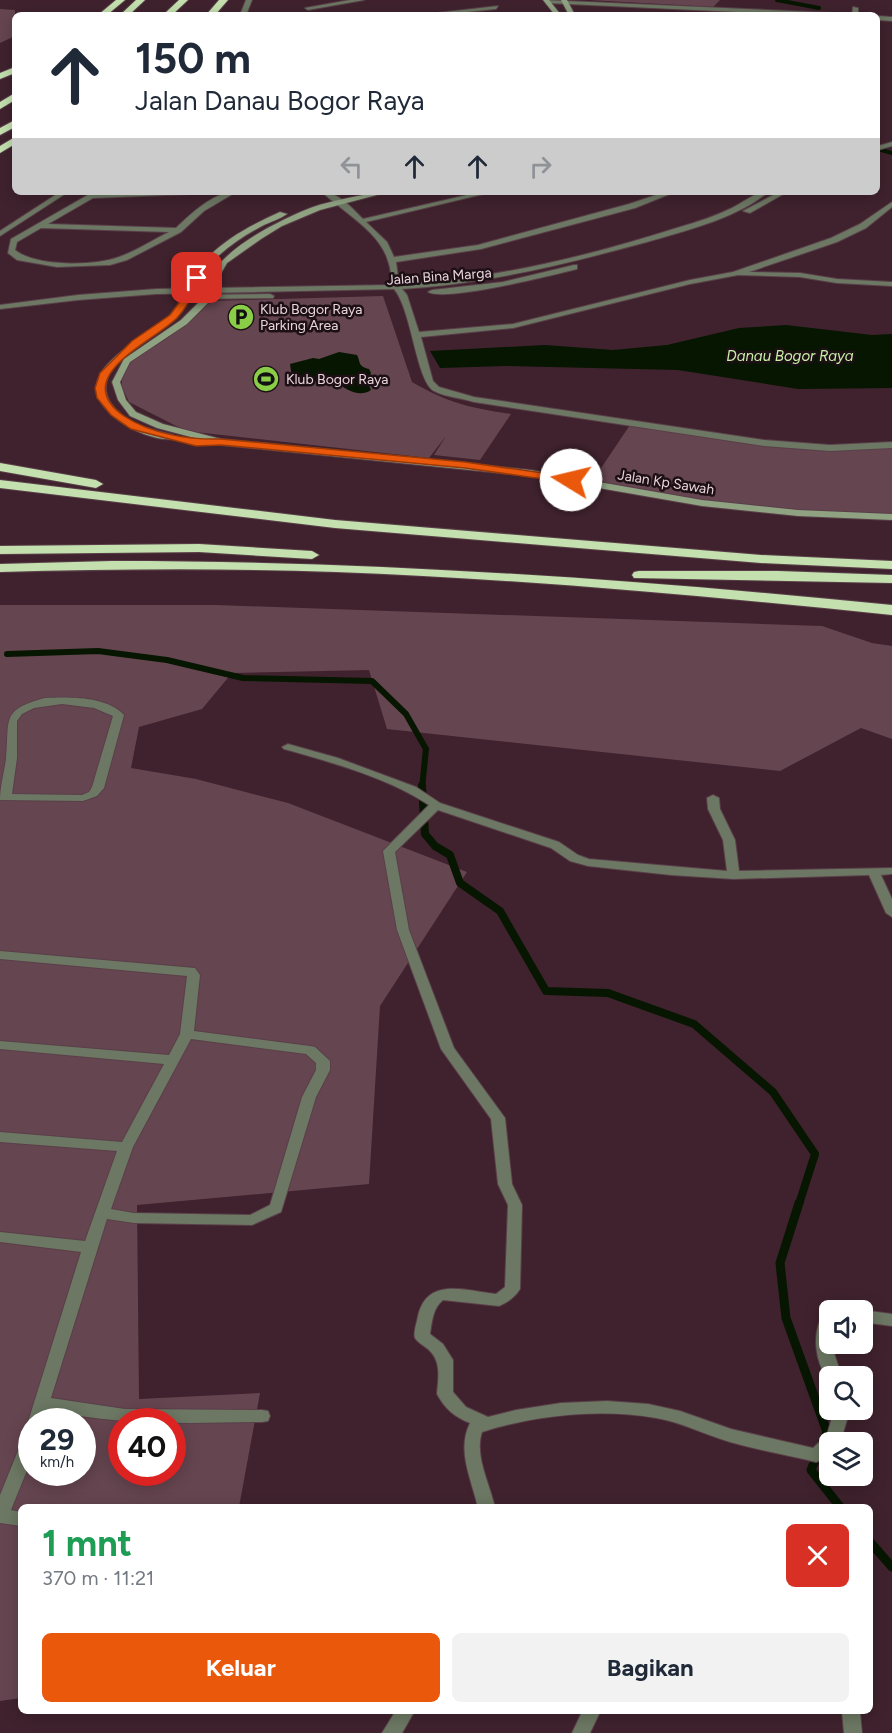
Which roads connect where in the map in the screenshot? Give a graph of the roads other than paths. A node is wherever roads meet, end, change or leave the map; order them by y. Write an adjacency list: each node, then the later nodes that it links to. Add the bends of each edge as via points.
1 (121, 0): 14 (highway)
2 (141, 0): 15 (highway)
3 (184, 0): 16 (highway)
4 (224, 0): 17 (highway)
5 (309, 0): 12 (street)
6 (361, 0): 12 (street)
7 (490, 0): 11 (street)
8 (546, 1): 9 (street)
9 (563, 1): 10 (street)
10 (611, 4): 13 (street); 21 (street)
11 (496, 7): 19 (street); 20 (street)
12 (308, 8): 18 (street)
13 (708, 9): 22 (street); 23 (street)
14 (106, 12)
15 (127, 12)
16 (170, 12)
17 (213, 12)
18 (309, 12)
19 (450, 12)
20 (501, 12)
21 (619, 12)
22 (712, 12)
23 (772, 12)
24 (60, 195): 39 (street)
25 (93, 195): 37 (street)
26 (227, 195): 38 (street, via 201,209)
27 (331, 195): 34 (street)
28 (350, 195): 34 (street)
29 (365, 195): 34 (street)
30 (476, 195): 36 (street)
31 (663, 195): 40 (street, via 478,247)
32 (759, 195): 44 (street, Jalan Bina Marga, via 716,218 566,261 474,280)
33 (778, 195): 47 (street, Jalan Bina Marga, via 687,234 555,273 470,290)
34 (338, 199): 36 (street); 45 (street, via 295,209 258,226 212,258); 46 (street, via 258,237 224,262)
35 (892, 204): 41 (street, via 863,226 814,248)
36 (363, 221): 40 (street, via 384,244)
37 (37, 226): 38 (street); 38 (street, via 14,241 11,251 20,258 57,265 107,263)
38 (178, 230)
39 (0, 234)
40 (392, 260): 44 (street)
41 (793, 265): 42 (street); 42 (street); 43 (street, via 837,281)
42 (735, 273): 49 (street, via 513,326)
43 (892, 285)
44 (396, 287): 46 (street, Jalan Bina Marga); 47 (street)
45 (189, 293): 46 (street, Jalan Bina Marga); 48 (street, Jalan Bina Marga); 50 (street, via 173,316 117,359 103,375 102,398 114,413 135,427 196,443)
46 (208, 293): 47 (street, Jalan Bina Marga); 50 (street, via 177,327 127,362 116,382 122,400 133,414 160,426)
47 (403, 295): 49 (street)
48 (0, 307)
49 (417, 335): 51 (street, via 429,382 454,395 764,443 830,448)
50 (221, 442): 54 (street, Jalan Kp Sawah, via 530,473 702,503)
51 (892, 445)
52 (0, 467): 56 (highway, via 193,497)
53 (0, 484): 56 (highway, via 335,524 761,559)
54 (892, 517)
55 (0, 549): 59 (highway, via 199,548 619,576)
56 (861, 562): 57 (highway)
57 (892, 565)
58 (0, 568): 60 (highway, via 282,566 622,584)
59 (892, 579)
60 (892, 610)
61 (288, 747): 64 (street, via 412,789)
62 (3, 797): 62 (street, via 83,798 93,794 119,715 112,709 50,700 21,709 12,721 12,748)
63 (712, 798): 67 (street, via 729,840)
64 (436, 805): 67 (street, via 555,845 588,862); 84 (street, via 389,851 403,930 448,1049 498,1118 505,1184 515,1205 512,1289 499,1300 436,1296 427,1308 422,1336 440,1347 447,1367 445,1394 460,1412)
65 (873, 871): 66 (street); 67 (street); 68 (street)
66 (890, 871)
67 (734, 874)
68 (892, 913)
69 (0, 955): 70 (street, via 190,971 194,975)
70 (188, 1034): 72 (street); 75 (street, via 310,1050 323,1061 276,1208 252,1220 134,1218)
71 (0, 1045): 72 (street)
72 (172, 1060): 74 (street)
73 (0, 1137): 74 (street)
74 (126, 1148): 75 (street)
75 (103, 1213): 77 (street)
76 (0, 1237): 77 (street)
77 (90, 1247): 80 (street)
78 (873, 1317): 79 (street)
79 (892, 1320)
80 (43, 1403): 81 (street); 82 (street, via 121,1416)
81 (41, 1408)
82 (262, 1416)
83 (839, 1420): 84 (street, via 834,1438 816,1455 730,1436 650,1410 597,1407)
84 (488, 1423): 86 (street, via 476,1427 472,1440)
85 (18, 1471): 87 (street, via 0,1516)
86 (486, 1504)
87 (18, 1519)
88 (404, 1714): 91 (street)
89 (590, 1714): 92 (street)
90 (851, 1714): 93 (street)
91 (391, 1733)
92 (581, 1733)
93 (853, 1733)

